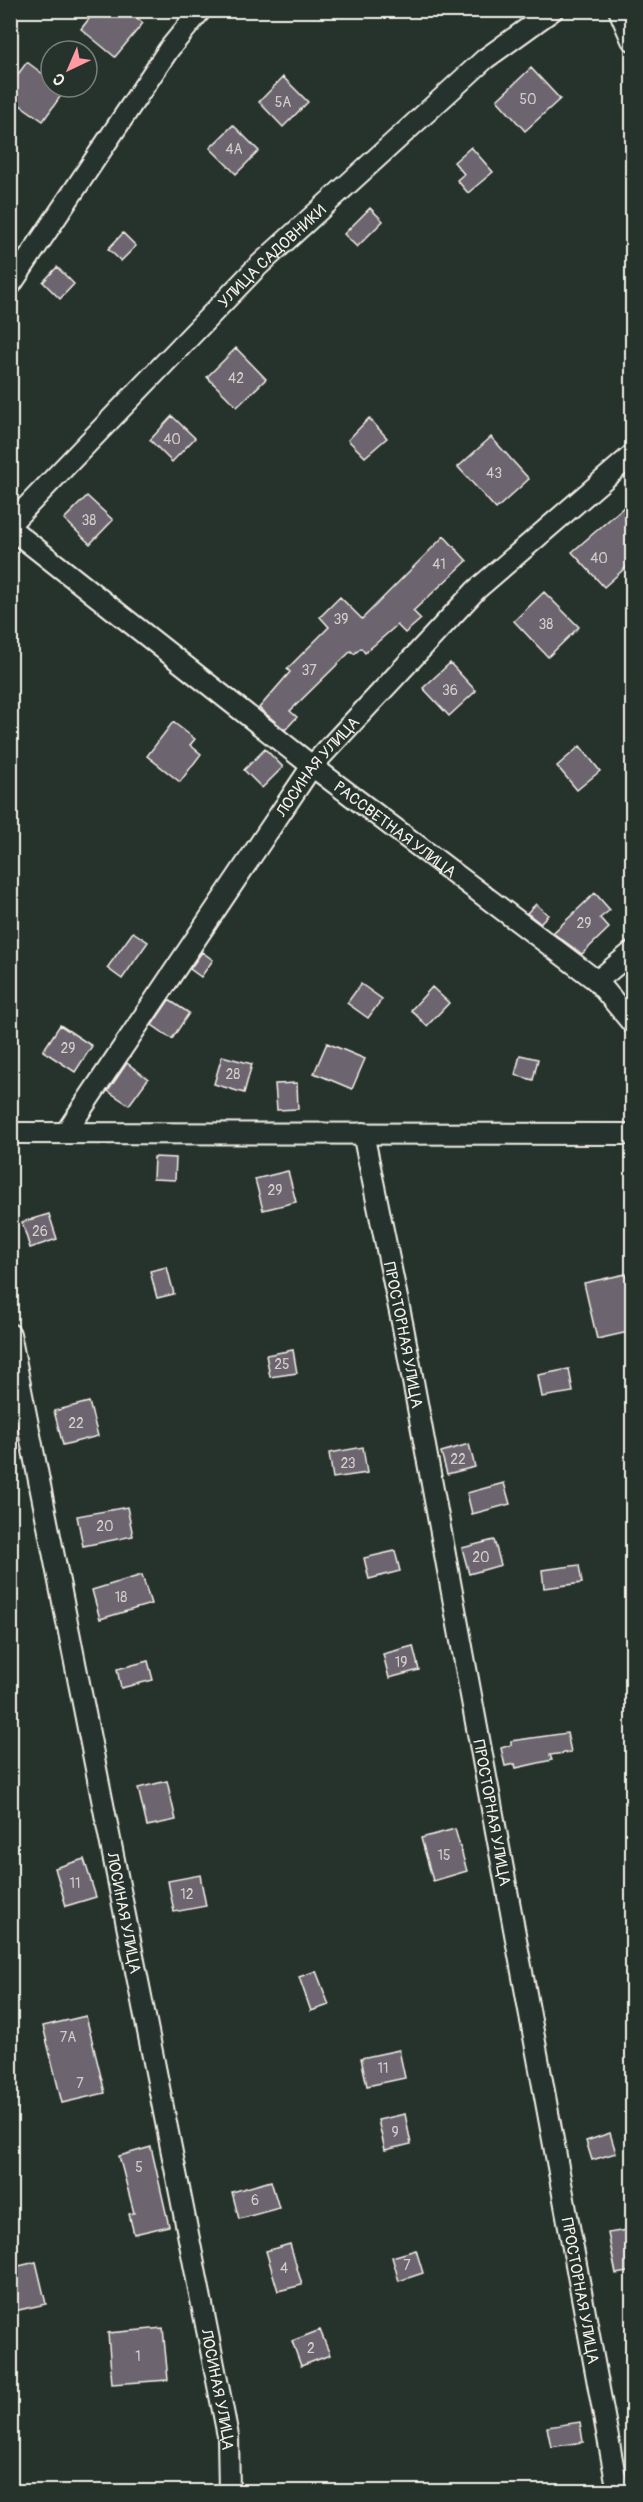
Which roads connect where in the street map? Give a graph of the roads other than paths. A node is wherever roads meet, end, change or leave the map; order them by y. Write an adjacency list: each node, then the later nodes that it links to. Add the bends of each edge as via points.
1 (201, 10): 5 (street, via 169,49)
2 (553, 10): 7 (street, УЛИЦА САДОВНИКИ, via 485,59 256,268)
3 (619, 10): 4 (street)
4 (633, 40)
5 (10, 286)
6 (633, 455): 8 (street, ЛОСИНАЯ УЛИЦА, via 476,590)
7 (10, 526): 8 (street, РАССВЕТНАЯ УЛИЦА)
8 (312, 766): 10 (street, РАССВЕТНАЯ УЛИЦА); 12 (street, ЛОСИНАЯ УЛИЦА)
9 (633, 952): 10 (street)
10 (597, 981): 11 (street, РАССВЕТНАЯ УЛИЦА)
11 (633, 1023)
12 (66, 1132): 13 (street); 14 (street)
13 (10, 1133)
14 (363, 1133): 15 (street); 18 (street, ПРОСТОРНАЯ УЛИЦА, via 405,1339)
15 (633, 1134)
16 (10, 1334): 17 (street, ЛОСИНАЯ УЛИЦА, via 228,2436)
17 (229, 2492)
18 (618, 2492)

